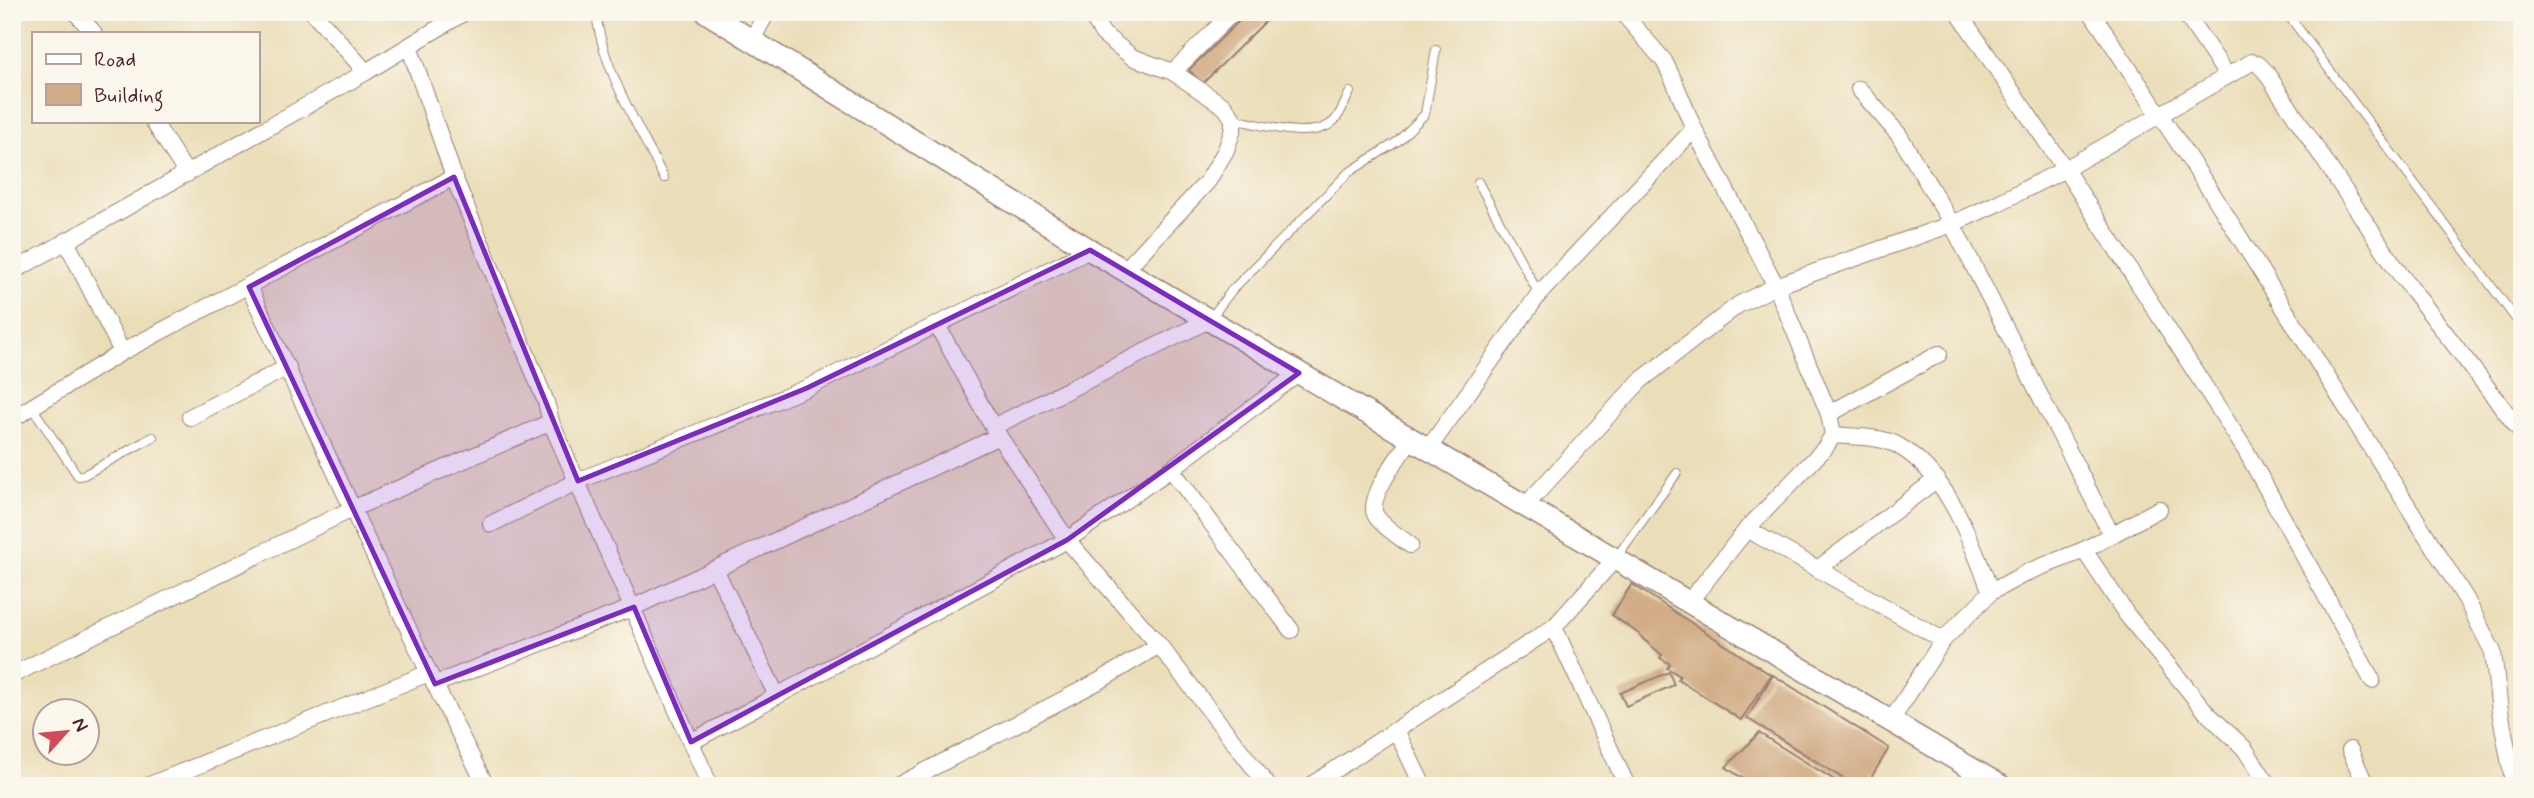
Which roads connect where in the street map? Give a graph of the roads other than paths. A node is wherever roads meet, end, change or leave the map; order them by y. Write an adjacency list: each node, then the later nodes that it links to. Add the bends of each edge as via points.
1 (75, 12): 14 (street)
2 (313, 12): 18 (street)
3 (466, 12): 16 (street)
4 (596, 12): 30 (lane, via 599,37 612,72)
5 (706, 12): 15 (street)
6 (766, 12): 15 (street)
7 (1089, 12): 19 (street, via 1103,34 1132,57)
8 (1233, 12): 19 (street)
9 (1622, 12): 26 (street, via 1664,61)
10 (1958, 12): 27 (street)
11 (2091, 12): 23 (street)
12 (2184, 12): 20 (street)
13 (2286, 12): 42 (lane)
14 (93, 32)
15 (752, 40): 34 (street)
16 (409, 46): 18 (street); 29 (street)
17 (1436, 50): 40 (lane, via 1425,114 1398,141 1348,173 1232,290)
18 (366, 72): 28 (street)
19 (1173, 72): 24 (street, via 1225,107)
20 (2227, 75): 23 (street); 53 (street, via 2252,62 2265,71 2400,274)
21 (1859, 89): 32 (street, via 1899,135)
22 (1350, 92): 24 (lane, via 1334,122 1318,130 1294,131)
23 (2159, 113): 27 (street); 99 (street, via 2466,599 2493,652)
24 (1233, 119): 35 (street, via 1226,150 1208,181)
25 (154, 122): 28 (street)
26 (1694, 129): 38 (street); 39 (street)
27 (2065, 169): 32 (street); 82 (street, via 2246,451)
28 (187, 174): 33 (street)
29 (454, 177): 37 (street); 51 (street)
30 (664, 178)
31 (1479, 183): 39 (lane)
32 (1952, 224): 38 (street); 66 (street)
33 (66, 241): 36 (street); 43 (street)
34 (1090, 250): 35 (street); 41 (street)
35 (1125, 270): 40 (street)
36 (12, 272)
37 (249, 286): 43 (street); 45 (street)
38 (1776, 286): 48 (street); 61 (street, via 1738,305 1640,381)
39 (1539, 294): 56 (street)
40 (1209, 320): 46 (street); 52 (street)
41 (937, 325): 52 (street); 60 (street, via 807,388)
42 (2522, 327)
43 (122, 352): 47 (street)
44 (1939, 354): 48 (street)
45 (288, 367): 49 (street); 62 (street)
46 (1299, 373): 56 (street); 57 (street)
47 (32, 407): 50 (street); 55 (lane, via 78,475)
48 (1829, 414): 54 (street)
49 (190, 417)
50 (12, 419)
51 (551, 422): 60 (street); 62 (street)
52 (996, 431): 67 (street); 72 (street)
53 (2522, 433)
54 (1833, 435): 59 (street, via 1895,444); 65 (street)
55 (153, 438)
56 (1420, 444): 61 (street); 68 (street, via 1378,490 1373,505 1376,516)
57 (1171, 469): 67 (street); 77 (street)
58 (1677, 473): 70 (lane)
59 (1937, 479): 71 (street); 73 (street, via 1964,526)
60 (578, 481): 64 (street); 75 (street)
61 (1525, 506): 70 (street)
62 (352, 509): 80 (street); 81 (street)
63 (2159, 509): 66 (street)
64 (491, 524)
65 (1747, 529): 71 (street); 74 (street)
66 (2110, 534): 69 (street)
67 (1067, 540): 79 (street); 83 (street)
68 (1410, 545)
69 (2084, 550): 73 (street); 97 (street, via 2127,615 2207,713 2244,748)
70 (1615, 559): 74 (street); 76 (street)
71 (1819, 568): 78 (street)
72 (715, 569): 75 (street); 83 (street)
73 (1991, 592): 78 (street)
74 (1689, 602): 84 (street)
75 (634, 607): 81 (street); 86 (street)
76 (1554, 627): 85 (street); 95 (street)
77 (1291, 630)
78 (1943, 640): 84 (street)
79 (1159, 646): 92 (street); 93 (street)
80 (12, 676)
81 (432, 679): 89 (street); 90 (street)
82 (2372, 680)
83 (777, 696): 86 (street)
84 (1891, 721): 96 (street)
85 (1396, 730): 88 (street); 94 (street)
86 (691, 742): 91 (street)
87 (2350, 750): 98 (street)
88 (1312, 785)
89 (147, 786)
90 (486, 786)
91 (710, 786)
92 (897, 786)
93 (1268, 786)
94 (1423, 786)
95 (1627, 786)
96 (2001, 786)
97 (2269, 786)
98 (2366, 786)
99 (2514, 786)

